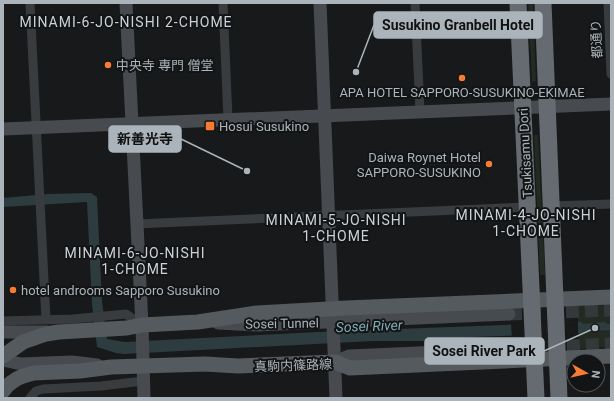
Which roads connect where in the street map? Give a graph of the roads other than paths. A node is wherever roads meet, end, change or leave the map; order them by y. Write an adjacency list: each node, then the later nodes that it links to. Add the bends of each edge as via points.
1 (30, 3): 17 (street)
2 (126, 3): 16 (street)
3 (222, 3): 15 (street)
4 (320, 3): 14 (street)
5 (415, 3): 13 (street)
6 (518, 3): 11 (highway, Tsukisamu Dori)
7 (543, 3): 12 (highway, Tsukisamu Dori)
8 (608, 3): 9 (street, 都通り)
9 (611, 74)
10 (611, 104): 12 (street)
11 (523, 107): 12 (street); 13 (street); 21 (highway, Tsukisamu Dori)
12 (547, 107): 20 (highway, Tsukisamu Dori)
13 (420, 111): 14 (street)
14 (324, 115): 15 (street); 22 (street)
15 (228, 119): 16 (street)
16 (132, 124): 17 (street); 23 (street)
17 (36, 128): 18 (street); 28 (street)
18 (3, 129)
19 (611, 204): 20 (street)
20 (551, 206): 25 (highway, Tsukisamu Dori)
21 (527, 207): 22 (street); 26 (highway, Tsukisamu Dori)
22 (328, 215): 23 (street); 30 (street)
23 (136, 224): 33 (street)
24 (611, 297): 25 (main road)
25 (555, 299): 26 (main road); 37 (highway, Tsukisamu Dori)
26 (531, 300): 30 (main road); 38 (highway, Tsukisamu Dori)
27 (509, 314): 30 (street, Sosei Tunnel)
28 (46, 320): 29 (street); 33 (street, via 126,314)
29 (3, 321)
30 (333, 321): 33 (main road, via 257,313); 40 (street)
31 (3, 332): 32 (street)
32 (59, 332): 33 (main road, via 126,328); 35 (main road, via 23,342)
33 (142, 332): 42 (street)
34 (510, 349): 40 (street, via 349,356)
35 (3, 356)
36 (611, 356): 37 (main road, 真駒内篠路線)
37 (558, 358): 38 (main road, 真駒内篠路線); 48 (highway, Tsukisamu Dori)
38 (534, 359): 40 (main road, 真駒内篠路線, via 350,368); 47 (highway, Tsukisamu Dori)
39 (3, 360): 41 (street, via 20,364 72,362)
40 (335, 362): 42 (main road, 真駒内篠路線); 46 (street)
41 (111, 367): 42 (main road, 真駒内篠路線); 43 (main road, 真駒内篠路線, via 27,374 12,382)
42 (143, 367): 44 (street, via 101,386 36,390); 45 (street)
43 (3, 391)
44 (30, 398)
45 (144, 398)
46 (336, 398)
47 (536, 398)
48 (559, 398)

